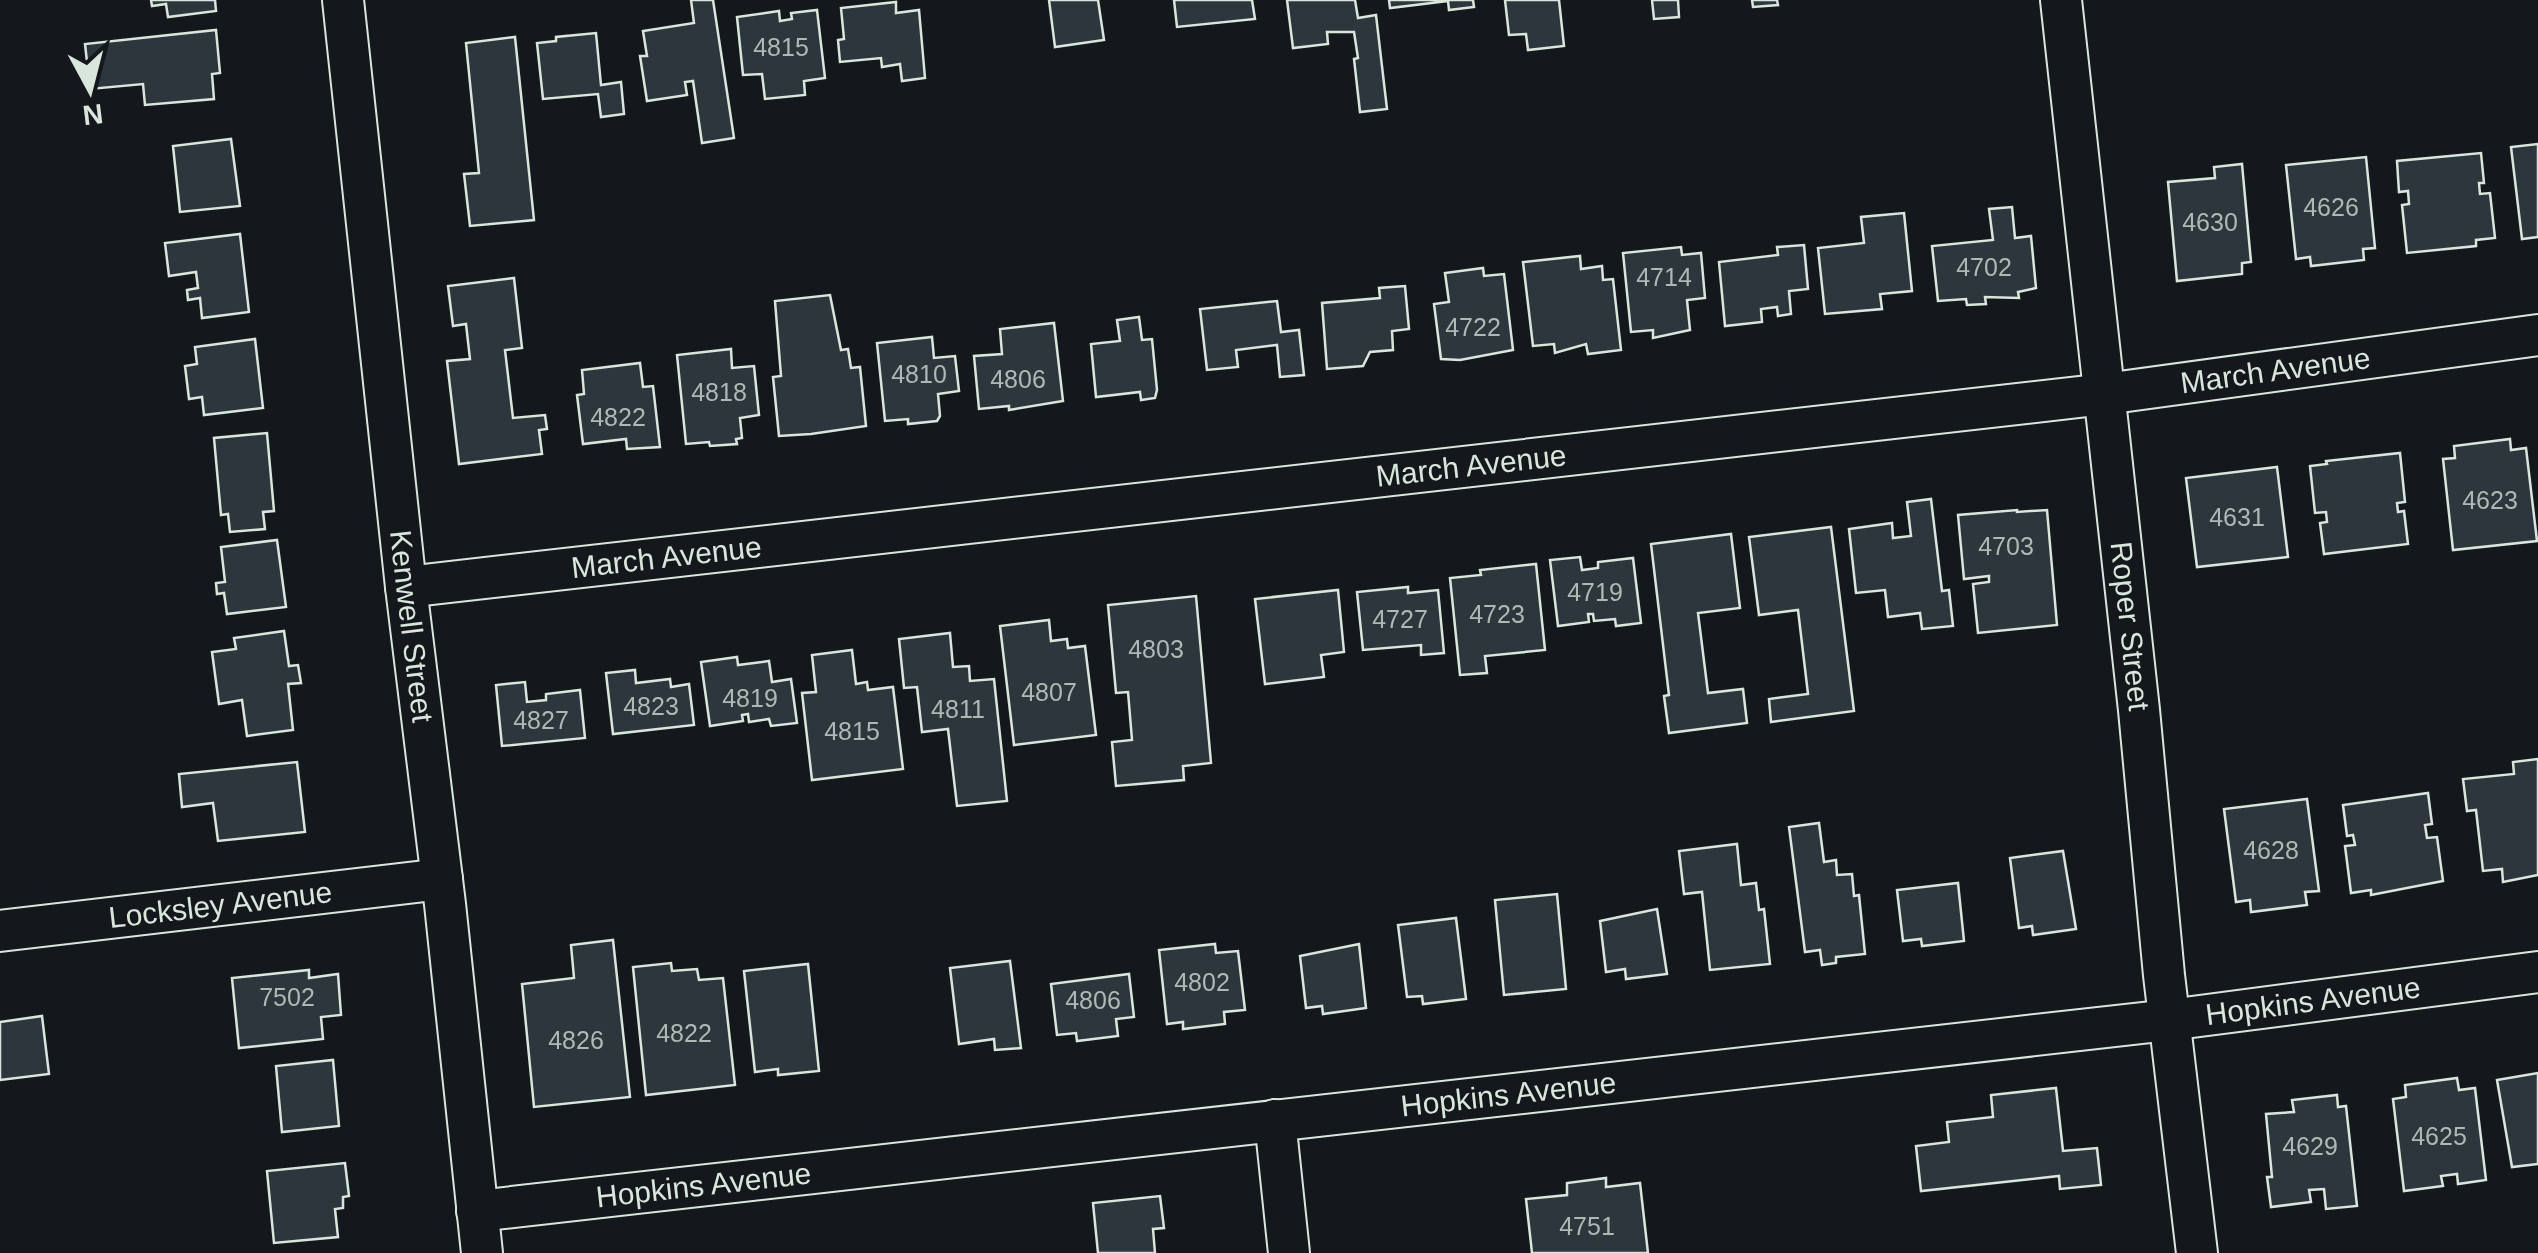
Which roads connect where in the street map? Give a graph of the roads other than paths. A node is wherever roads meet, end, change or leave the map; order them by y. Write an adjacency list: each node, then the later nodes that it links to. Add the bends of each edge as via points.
1 (343, 0): 5 (street, Kenwell Street)
2 (2060, 0): 4 (street, Roper Street)
3 (2538, 335): 4 (street, March Avenue)
4 (2105, 394): 5 (street, March Avenue); 9 (street, Roper Street)
5 (406, 588): 6 (street, Kenwell Street)
6 (442, 879): 7 (street, Locksley Avenue); 11 (street, Kenwell Street)
7 (0, 931)
8 (2538, 972): 9 (street, Hopkins Avenue)
9 (2169, 1020): 10 (street, Hopkins Avenue); 14 (street, Roper Street)
10 (1275, 1120): 11 (street, Hopkins Avenue); 13 (street)
11 (477, 1211): 12 (street, Kenwell Street)
12 (482, 1253)
13 (1289, 1253)
14 (2197, 1253)

